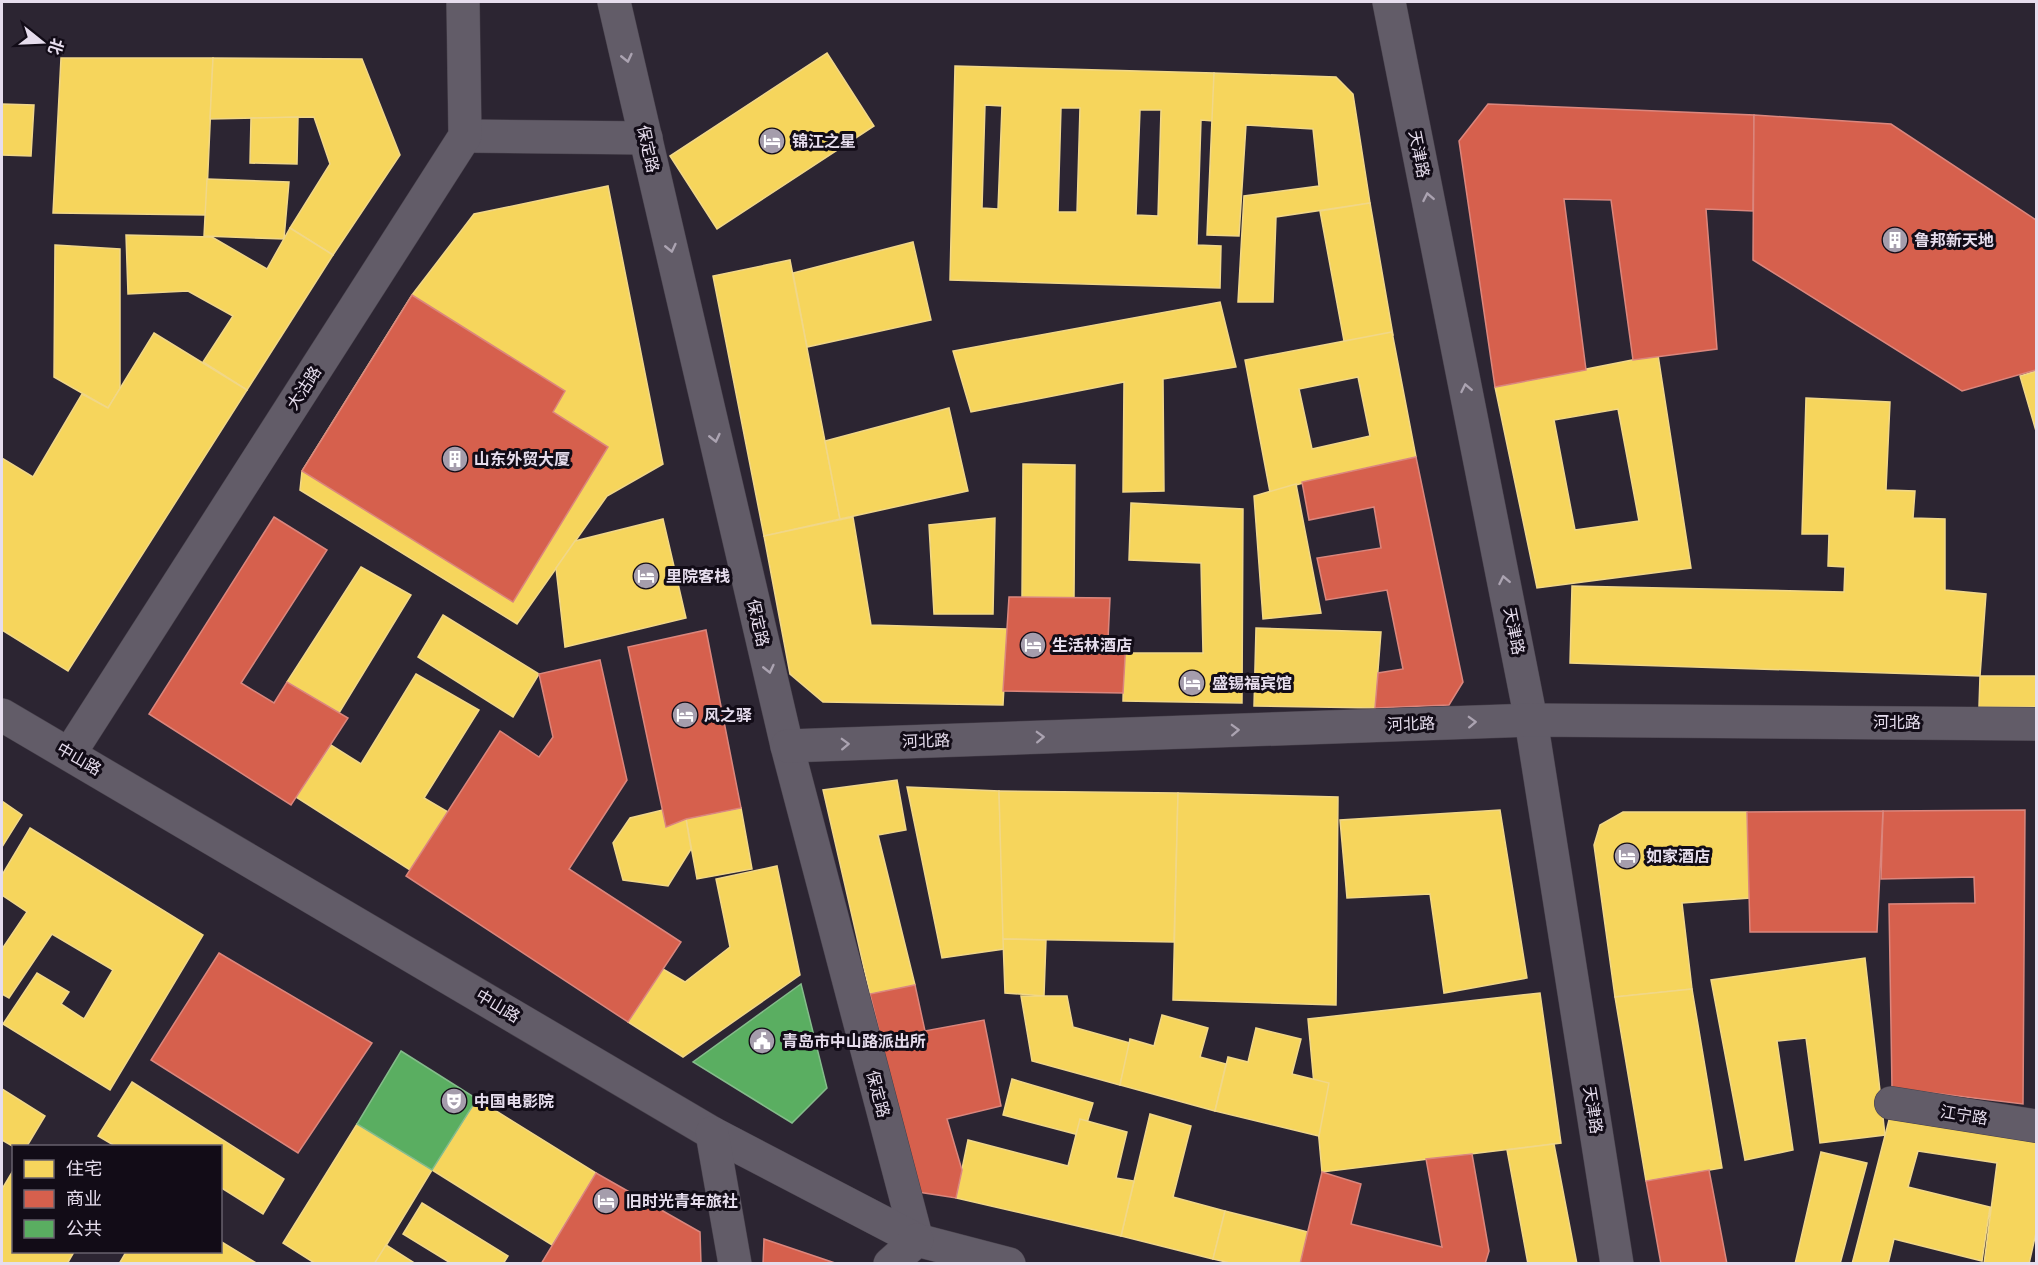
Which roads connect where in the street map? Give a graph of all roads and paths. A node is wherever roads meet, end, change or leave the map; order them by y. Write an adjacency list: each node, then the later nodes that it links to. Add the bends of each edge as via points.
1 (463, 2): 4 (street)
2 (614, 2): 5 (street, 保定路, one-way to 5)
3 (1389, 2): 7 (street, 天津路, one-way to 3)
4 (465, 136): 5 (street); 10 (street, 大沽路)
5 (646, 138): 9 (street, 保定路, one-way to 9)
6 (2, 715): 10 (street, 中山路)
7 (1531, 720): 8 (street, 河北路); 9 (street, 河北路, one-way to 7); 18 (street, 天津路)
8 (2037, 724)
9 (787, 746): 14 (street, 保定路)
10 (70, 753): 13 (street, 中山路)
11 (1891, 1103): 12 (street, 江宁路)
12 (2037, 1126)
13 (712, 1133): 14 (street, 中山路); 15 (street)
14 (917, 1240): 16 (street); 17 (street, 中山路)
15 (735, 1263)
16 (890, 1263)
17 (1009, 1263)
18 (1617, 1263)

